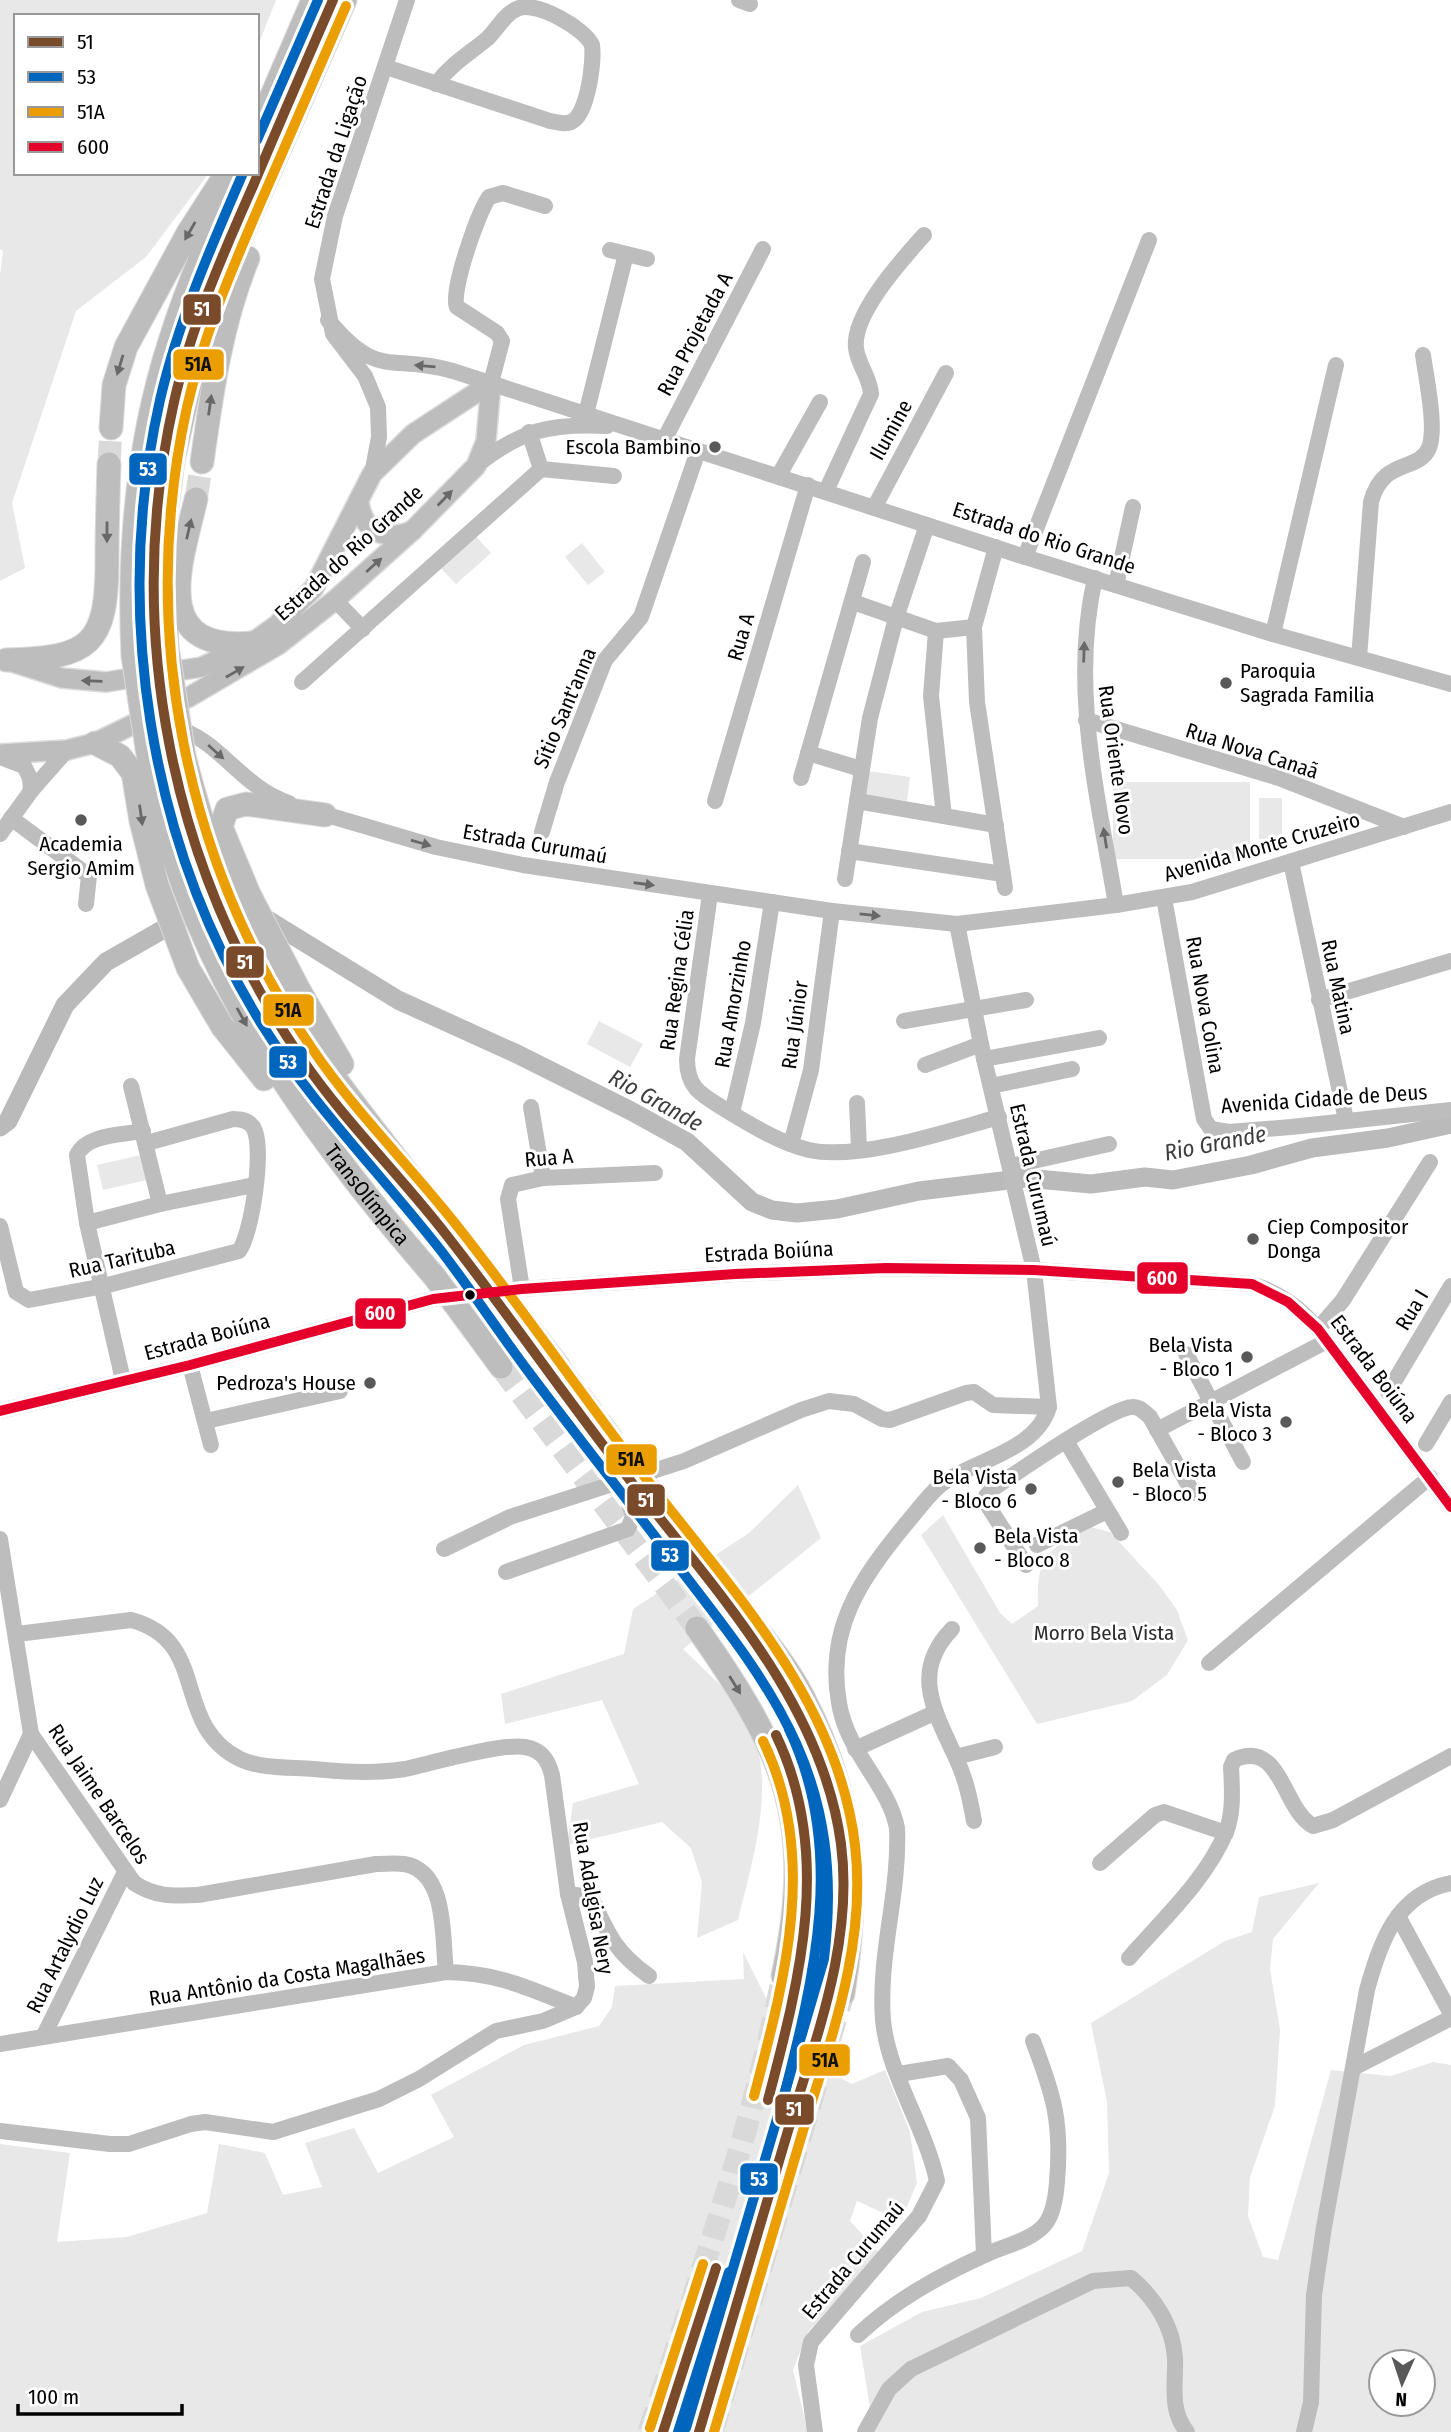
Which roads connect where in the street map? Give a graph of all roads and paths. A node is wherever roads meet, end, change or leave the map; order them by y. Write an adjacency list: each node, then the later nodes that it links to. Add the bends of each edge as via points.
1 (313, 0): 6 (highway)
2 (345, 0): 9 (highway)
3 (407, 0): 4 (street, Estrada da Ligação)
4 (386, 68): 5 (street); 15 (street, Estrada da Ligação, via 335,216 325,259 322,279)
5 (436, 84): 5 (street, via 457,59 521,7 578,27 592,45 581,113 571,123 550,121)
6 (259, 125)
7 (225, 175): 26 (highway, one-way to 26, via 126,346 114,385)
8 (237, 175): 123 (highway, TransOlímpica, one-way to 123, bridge, via 195,271 156,388 133,532 133,656 146,748 164,834 230,996 275,1072 329,1149)
9 (271, 175): 30 (highway, one-way to 9, via 224,327 271,196); 84 (highway, bridge, via 214,299 187,389 163,539 167,648 184,756 207,835)
10 (545, 206): 19 (street, via 503,193 489,197 457,283 457,307 502,341)
11 (924, 234): 38 (street, via 890,275 858,328 858,358 871,394)
12 (1149, 240): 46 (street)
13 (763, 249): 28 (street, Rua Projetada A)
14 (647, 259): 23 (street, via 618,252)
15 (328, 320): 19 (street, one-way to 15, via 441,367 375,361 351,346); 34 (street, Estrada da Ligação, via 341,347 365,376 378,407 379,437)
16 (1423, 355): 59 (street, via 1428,449 1422,457 1381,477 1375,486)
17 (1336, 365): 56 (street)
18 (946, 373): 42 (street, Ilumine)
19 (491, 383): 21 (street, Estrada do Rio Grande); 22 (main road, Estrada do Rio Grande); 24 (main road, Estrada do Rio Grande)
20 (820, 402): 36 (street)
21 (556, 405): 23 (street, Estrada do Rio Grande); 27 (street)
22 (451, 406): 24 (main road, via 472,412); 34 (main road, Estrada do Rio Grande, via 413,434)
23 (586, 414): 25 (street, Estrada do Rio Grande)
24 (489, 426): 32 (main road, Estrada do Rio Grande)
25 (627, 427): 27 (street, Estrada do Rio Grande, via 562,426); 28 (street, Estrada do Rio Grande)
26 (111, 428)
27 (529, 432): 32 (street, Estrada do Rio Grande); 33 (street)
28 (664, 440): 29 (street, Estrada do Rio Grande)
29 (698, 451): 36 (street, Estrada do Rio Grande); 79 (street, Sítio Sant'anna, via 641,617 606,660)
30 (202, 462)
31 (109, 464): 58 (highway, one-way to 58, via 106,604 100,629 59,656)
32 (476, 466): 44 (main road, Estrada do Rio Grande, one-way to 32)
33 (541, 469): 35 (street); 54 (street)
34 (372, 474): 40 (main road, Estrada do Rio Grande)
35 (614, 475)
36 (779, 475): 37 (street, Estrada do Rio Grande)
37 (808, 485): 38 (street, Estrada do Rio Grande); 72 (street, Rua A)
38 (826, 491): 42 (street, Estrada do Rio Grande)
39 (196, 499): 57 (highway, one-way to 39, via 227,645 208,640 182,615 176,588)
40 (359, 503): 44 (main road, via 366,524 378,533 393,536); 57 (main road, Estrada do Rio Grande, via 314,588 278,625)
41 (1133, 507): 49 (street)
42 (874, 508): 43 (street, Estrada do Rio Grande)
43 (927, 525): 45 (street, Estrada do Rio Grande); 52 (street)
44 (413, 530): 50 (main road, Estrada do Rio Grande, one-way to 44)
45 (996, 547): 46 (street, Estrada do Rio Grande); 53 (street)
46 (1025, 557): 48 (street, Estrada do Rio Grande)
47 (863, 562): 51 (street)
48 (1095, 578): 49 (street, Estrada do Rio Grande); 62 (street, Rua Oriente Novo, one-way to 48, via 1085,638)
49 (1116, 585): 56 (street, Estrada do Rio Grande)
50 (335, 600): 54 (street); 63 (main road, Estrada do Rio Grande, one-way to 50, via 246,665)
51 (853, 602): 52 (street); 66 (street)
52 (896, 618): 55 (street); 68 (street)
53 (974, 627): 55 (street); 77 (street, via 977,702)
54 (363, 629): 60 (street)
55 (936, 631): 75 (street, via 931,696)
56 (1273, 634): 59 (street, Estrada do Rio Grande)
57 (252, 643): 58 (main road, Estrada do Rio Grande, one-way to 58, via 202,667 106,682 62,678)
58 (3, 658)
59 (1359, 658): 61 (street, Estrada do Rio Grande)
60 (302, 682)
61 (1451, 684)
62 (1086, 720): 78 (street, Rua Nova Canaã, via 1279,778); 89 (street, Rua Oriente Novo, one-way to 62)
63 (131, 726): 64 (main road, Estrada do Rio Grande); 74 (street, Estrada Curumaú, one-way to 74, via 173,727 189,733 219,753 256,788)
64 (95, 743): 65 (main road, Estrada do Rio Grande); 123 (highway, one-way to 123, via 120,756 134,773 158,885 204,999 379,1221)
65 (67, 750): 67 (main road, Estrada do Rio Grande); 70 (street)
66 (808, 753): 68 (street); 69 (street)
67 (0, 756): 70 (street, via 24,766)
68 (861, 769): 71 (street)
69 (801, 778)
70 (31, 791): 76 (street)
71 (856, 800): 75 (street); 81 (street)
72 (715, 801)
73 (1451, 812): 78 (street, Avenida Monte Cruzeiro)
74 (324, 814): 84 (highway, via 246,804 227,809 222,833); 85 (street, Estrada Curumaú, one-way to 85, via 490,859)
75 (944, 816): 77 (street)
76 (12, 818): 80 (street); 88 (street, via 89,876)
77 (996, 825): 81 (street, via 1004,881)
78 (1404, 827): 82 (street, Avenida Monte Cruzeiro)
79 (541, 832)
80 (0, 834)
81 (849, 852): 83 (street)
82 (1291, 862): 86 (street, Avenida Monte Cruzeiro); 94 (street, Rua Matina)
83 (845, 879)
84 (238, 892): 113 (highway, via 267,928 338,1059 378,1115); 113 (highway, via 244,928 287,1009)
85 (710, 894): 87 (street, Estrada Curumaú); 106 (street, Rua Regina Célia, via 687,1071 695,1088)
86 (1164, 898): 89 (street, Avenida Monte Cruzeiro); 108 (street, Rua Nova Colina)
87 (772, 902): 90 (street, Estrada Curumaú); 106 (street, Rua Amorzinho, via 753,1023)
88 (86, 904)
89 (1116, 905): 91 (street, Avenida Monte Cruzeiro)
90 (832, 911): 91 (street, Estrada Curumaú, one-way to 91); 111 (street, Rua Júnior, via 811,1070)
91 (957, 924): 95 (street, Estrada Curumaú)
92 (1451, 961): 94 (street)
93 (1026, 1000): 95 (street)
94 (1319, 1000): 109 (street, Rua Matina)
95 (974, 1007): 96 (street); 98 (street, Estrada Curumaú)
96 (904, 1020)
97 (1099, 1038): 98 (street)
98 (982, 1051): 99 (street); 102 (street, Estrada Curumaú)
99 (925, 1065)
100 (1072, 1069): 102 (street)
101 (131, 1086): 110 (street)
102 (991, 1086): 107 (street, Estrada Curumaú)
103 (857, 1103): 114 (street)
104 (531, 1107): 118 (street)
105 (1451, 1110): 109 (street, Avenida Cidade de Deus)
106 (732, 1113): 111 (street)
107 (999, 1117): 114 (street); 116 (street, Estrada Curumaú)
108 (1204, 1119): 109 (street, Avenida Cidade de Deus, via 1211,1129 1229,1132)
109 (1346, 1121)
110 (145, 1137): 119 (street, Rua Tarituba, via 240,1119 253,1128 257,1153); 120 (street); 121 (street, via 83,1144 77,1155)
111 (791, 1144): 114 (street, via 829,1152)
112 (1109, 1144): 116 (street)
113 (388, 1145): 132 (highway, bridge)
114 (859, 1149)
115 (1430, 1162): 128 (street)
116 (1011, 1170): 124 (street, Estrada Curumaú)
117 (655, 1173): 118 (street, Rua A)
118 (543, 1178): 127 (street, Rua A, via 516,1182 509,1189)
119 (254, 1185): 120 (street, Rua Tarituba); 125 (street, Rua Tarituba, via 248,1232 239,1251)
120 (160, 1204): 121 (street, Rua Tarituba)
121 (87, 1223): 125 (street)
122 (0, 1226): 125 (street, Rua Tarituba, via 11,1277 22,1298 40,1299)
123 (402, 1240): 131 (highway, TransOlímpica, bridge)
124 (1034, 1270): 127 (street, Estrada Boiúna, via 886,1268); 128 (street, Estrada Boiúna, via 1252,1284 1296,1305); 138 (street, Estrada Curumaú)
125 (104, 1286): 133 (street)
126 (1451, 1286): 135 (street, Rua I)
127 (522, 1289): 130 (street, Estrada Boiúna, via 433,1299)
128 (1322, 1335): 136 (street); 146 (street, Estrada Boiúna)
129 (1186, 1354): 136 (street)
130 (190, 1365): 133 (street, Estrada Boiúna); 140 (street)
131 (501, 1367)
132 (559, 1367)
133 (123, 1380): 139 (street, Estrada Boiúna)
134 (340, 1391): 140 (street)
135 (1388, 1392)
136 (1211, 1401): 141 (street); 145 (street)
137 (1451, 1402): 143 (street)
138 (1049, 1407): 147 (street, via 993,1405 966,1392 890,1420 854,1404 829,1401 684,1461); 165 (street, Estrada Curumaú, via 1045,1423 1032,1437 937,1488 868,1570 841,1629 836,1668 839,1704)
139 (0, 1411)
140 (206, 1421): 144 (street)
141 (1157, 1430): 142 (street, via 1150,1417 1135,1406); 148 (street)
142 (1066, 1441): 150 (street); 155 (street, via 986,1496)
143 (1426, 1444)
144 (211, 1445)
145 (1243, 1462)
146 (1430, 1477): 149 (street, Estrada Boiúna); 161 (street)
147 (621, 1481): 154 (street, via 509,1517); 156 (street, via 633,1516 628,1530)
148 (1193, 1493)
149 (1451, 1507)
150 (1107, 1511): 151 (street); 153 (street)
151 (1121, 1533)
152 (0, 1539): 160 (street, Rua Jaime Barcelos)
153 (1037, 1545)
154 (444, 1549)
155 (1026, 1565)
156 (506, 1572)
157 (734, 1601): 180 (highway, via 802,1695 838,1784 851,1842 853,1892)
158 (696, 1628): 179 (highway, one-way to 179, via 748,1705 784,1778 797,1877)
159 (951, 1629): 162 (street, via 930,1660)
160 (17, 1634): 163 (street, Rua Jaime Barcelos); 174 (street, Rua Adalgisa Nery, via 131,1620 149,1625 179,1653 193,1703 211,1737 241,1760 344,1772 400,1769 513,1746 539,1752 549,1761 552,1775)
161 (1209, 1663)
162 (934, 1713): 165 (street); 167 (street)
163 (31, 1734): 168 (street); 172 (street, Rua Jaime Barcelos)
164 (995, 1747): 167 (street)
165 (855, 1749): 187 (street, Estrada Curumaú, via 890,1804 897,1828 883,2018 887,2047)
166 (1451, 1756): 170 (street, via 1333,1820 1313,1826 1264,1760 1243,1756 1231,1767 1231,1814)
167 (956, 1757): 169 (street)
168 (0, 1800)
169 (974, 1821)
170 (1226, 1833): 171 (street, via 1164,1812); 176 (street, via 1198,1877)
171 (1100, 1863)
172 (125, 1872): 177 (street, Rua Jaime Barcelos, via 148,1892 169,1897 376,1864 405,1864 429,1877 435,1890); 183 (street, Rua Artalydio Luz)
173 (1451, 1884): 175 (street, via 1416,1895)
174 (568, 1894): 178 (street, via 592,1897 614,1945 625,1960); 181 (street, Rua Adalgisa Nery, via 587,1987)
175 (1398, 1916): 182 (street); 186 (street, via 1373,1968 1359,2020)
176 (1129, 1958)
177 (446, 1972): 181 (street, Rua Antônio da Costa Magalhães, via 505,1978); 183 (street, Rua Antônio da Costa Magalhães)
178 (649, 1976)
179 (783, 1976)
180 (843, 1994)
181 (576, 2007): 188 (street, via 543,2021 496,2031 379,2099 281,2130 205,2122 129,2144)
182 (1451, 2016): 186 (street)
183 (43, 2037): 185 (street, Rua Antônio da Costa Magalhães)
184 (1033, 2041): 189 (street, via 1059,2122 1052,2211 1046,2224 1033,2234)
185 (0, 2044)
186 (1353, 2068): 194 (street, via 1314,2295 1311,2402)
187 (899, 2074): 189 (street, via 948,2066 961,2080 978,2118); 191 (street, Estrada Curumaú, via 925,2136 937,2181 919,2216 811,2343 806,2365)
188 (0, 2131)
189 (984, 2255): 190 (street, via 888,2307)
190 (858, 2335)
191 (815, 2432)
192 (865, 2432): 193 (street, via 889,2389 911,2370 1093,2281 1131,2278 1164,2315 1175,2356 1177,2419)
193 (1188, 2432)
194 (1304, 2432)

